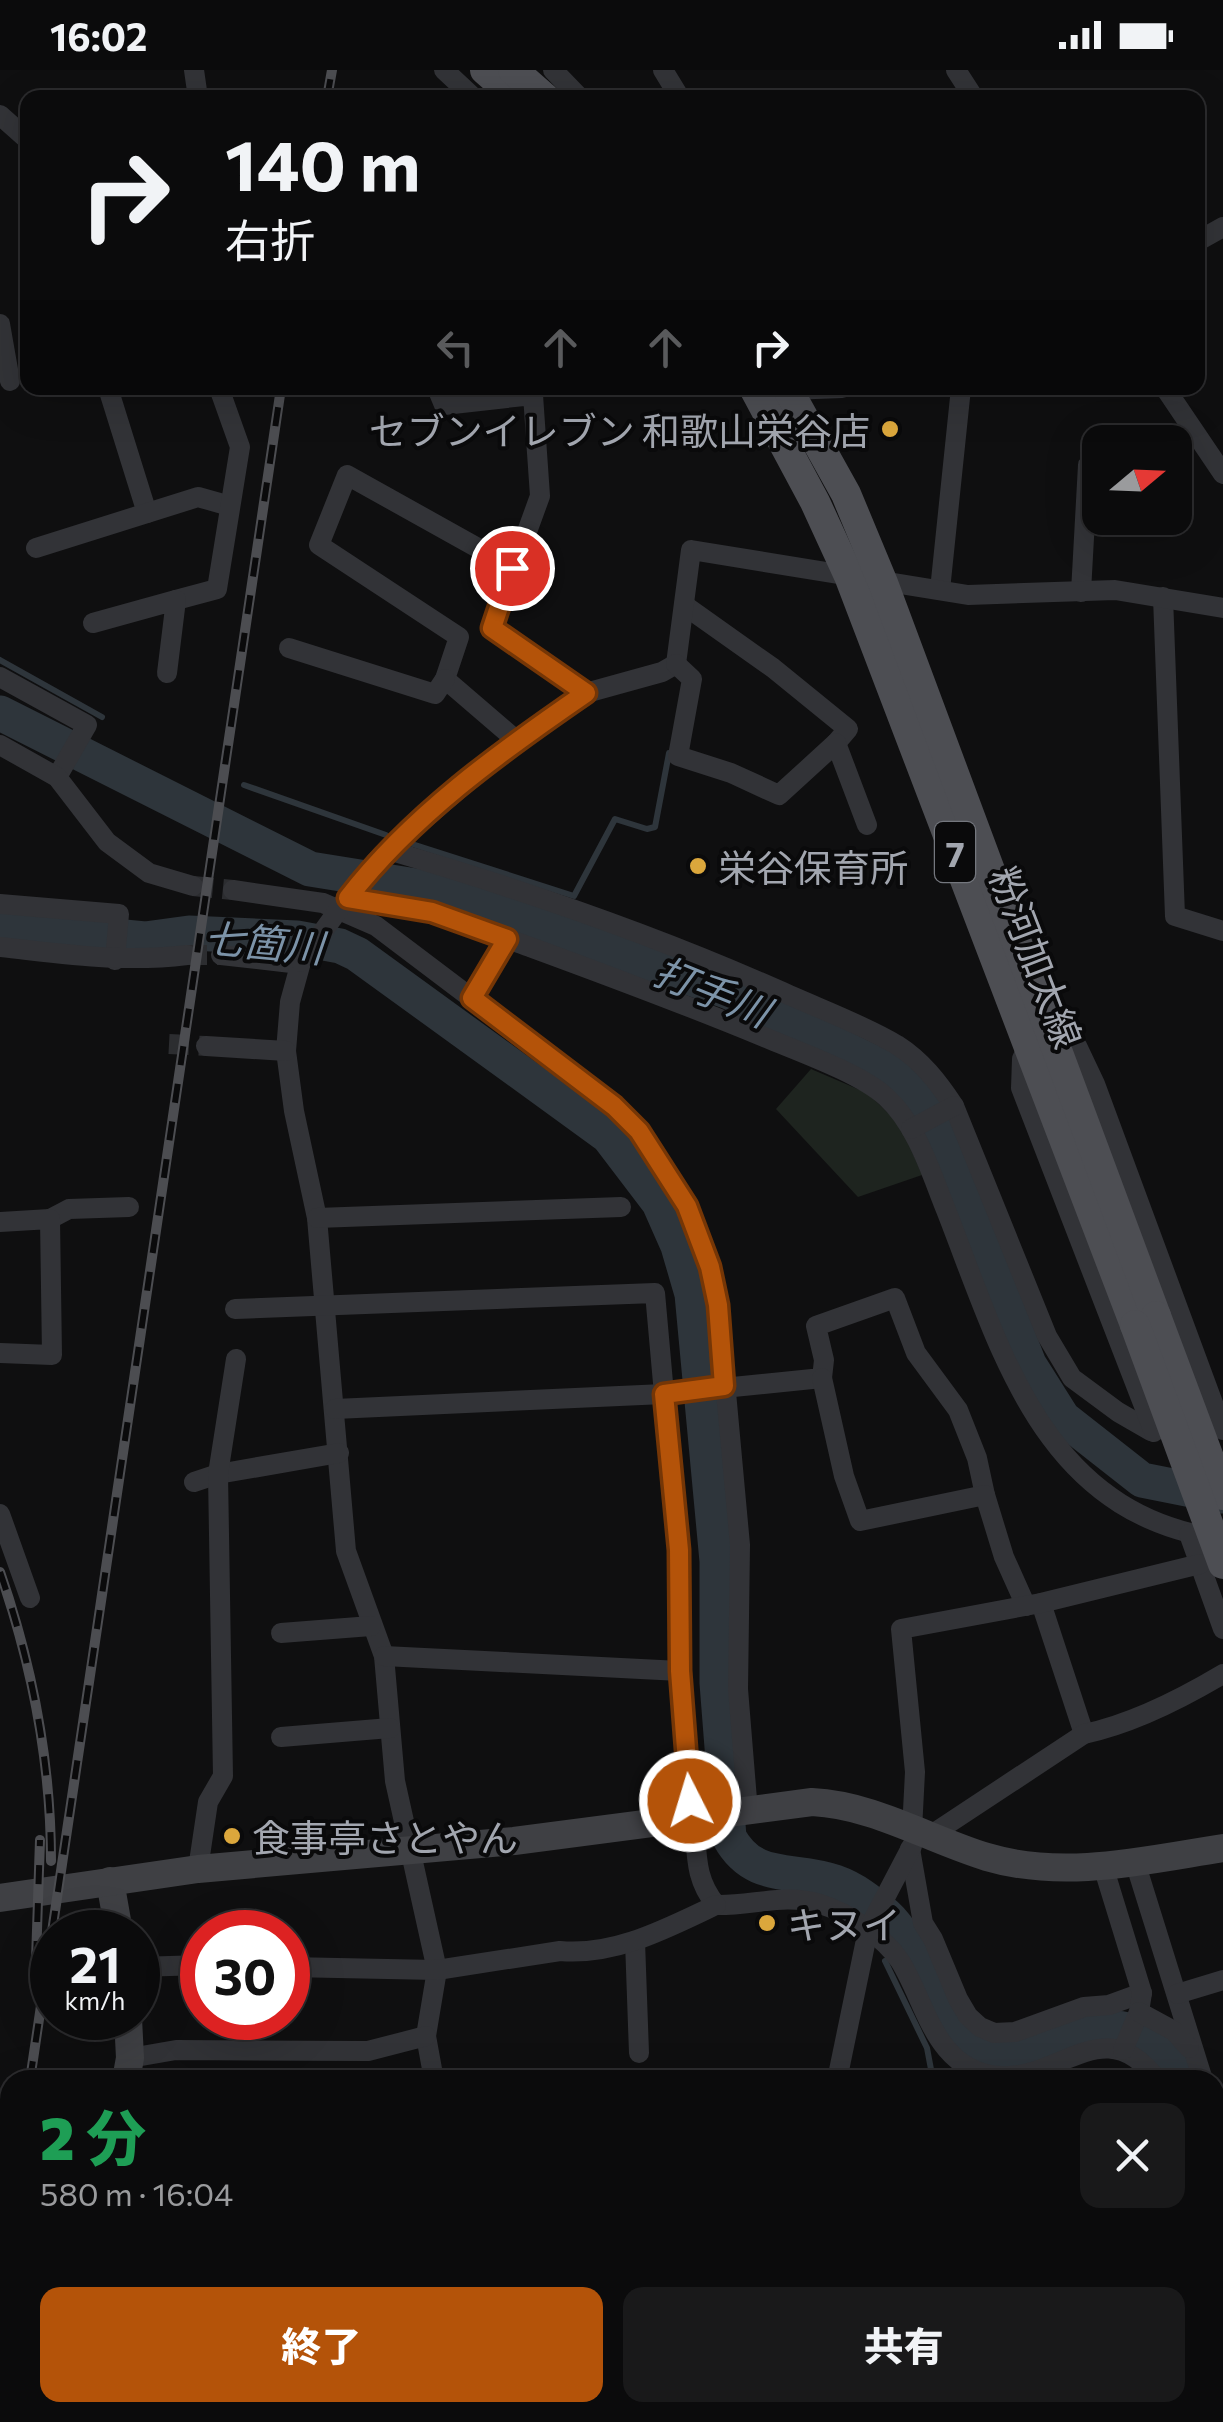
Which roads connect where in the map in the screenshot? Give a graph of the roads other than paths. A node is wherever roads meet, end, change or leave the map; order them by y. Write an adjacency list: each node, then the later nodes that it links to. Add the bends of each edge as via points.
1 (444, 70): 5 (street)
2 (485, 70): 6 (main road)
3 (514, 70): 7 (main road)
4 (553, 70): 8 (street)
5 (465, 90)
6 (508, 90)
7 (536, 90)
8 (572, 90)
9 (0, 115): 10 (street)
10 (20, 133)
11 (0, 324): 12 (street)
12 (12, 383)
13 (110, 395): 24 (street)
14 (221, 395): 23 (street, via 240,447)
15 (440, 395): 16 (street, via 444,406)
16 (533, 395)
17 (533, 395): 27 (street, via 540,496)
18 (758, 395): 28 (main road, 粉河加太線 / 7)
19 (791, 395): 29 (main road, 粉河加太線 / 7, via 846,494)
20 (960, 395): 30 (street)
21 (1171, 395): 22 (street)
22 (1223, 474)
23 (230, 506): 24 (street, via 198,497); 33 (street, via 217,589)
24 (146, 513): 26 (street)
25 (1084, 535): 31 (street)
26 (36, 548)
27 (512, 568): 41 (street, via 347,474 319,545 459,637); 42 (street, via 492,628)
28 (849, 576): 29 (street); 34 (street, via 691,550); 61 (main road, 粉河加太線 / 7)
29 (884, 583): 30 (street); 61 (main road, 粉河加太線 / 7)
30 (940, 590): 31 (street)
31 (1081, 592): 32 (street)
32 (1164, 598): 35 (street); 53 (street, via 1175,916)
33 (176, 600): 36 (street); 39 (street)
34 (684, 605): 38 (street); 44 (street, via 848,729)
35 (1223, 608)
36 (94, 623)
37 (289, 648): 41 (street, via 436,694)
38 (676, 664): 42 (street); 44 (street, via 692,679 678,756 779,795)
39 (167, 673)
40 (0, 677): 46 (street, via 87,725)
41 (446, 680): 43 (street)
42 (586, 693): 43 (street)
43 (516, 740): 48 (street)
44 (836, 742): 47 (street)
45 (0, 746): 46 (street)
46 (57, 777): 49 (street, via 107,842 149,873)
47 (867, 825)
48 (382, 856): 51 (street); 64 (street, via 458,870 648,936 843,1019 897,1045 933,1074)
49 (193, 886)
50 (233, 890): 60 (street, via 323,903 376,926)
51 (348, 898): 54 (street, via 432,912); 59 (street, bridge)
52 (0, 904): 58 (street, via 119,914)
53 (1223, 931)
54 (507, 939): 60 (street); 65 (street, via 666,996 847,1074 886,1096)
55 (0, 948): 58 (street)
56 (221, 955): 59 (street)
57 (187, 956): 58 (street)
58 (115, 960)
59 (300, 963): 63 (street)
60 (472, 998): 77 (street, via 614,1106 668,1176 710,1267 718,1305)
61 (1040, 1042): 73 (main road, 粉河加太線 / 7); 80 (street, via 1077,1046 1095,1084); 81 (street, via 1022,1059 1021,1088)
62 (206, 1046): 63 (street)
63 (286, 1051): 68 (street)
64 (950, 1108): 65 (street); 81 (street, via 1072,1378)
65 (914, 1127): 89 (street, via 1015,1382 1047,1436 1113,1498)
66 (129, 1207): 69 (street, via 69,1210)
67 (621, 1207): 68 (street)
68 (317, 1218): 71 (street)
69 (50, 1220): 70 (street); 74 (street, via 52,1354)
70 (0, 1222)
71 (326, 1305): 72 (street); 78 (street, via 654,1293); 79 (street)
72 (235, 1309)
73 (1145, 1321): 87 (main road, 粉河加太線 / 7, bridge); 91 (main road, 粉河加太線 / 7, bridge)
74 (0, 1353)
75 (236, 1360): 84 (street)
76 (822, 1378): 77 (street); 86 (street, via 860,1521); 86 (street, via 816,1326 894,1298 916,1353 958,1410)
77 (719, 1387): 78 (street); 103 (street, via 740,1545)
78 (670, 1394): 79 (street); 98 (street)
79 (335, 1409): 83 (street)
80 (1223, 1430)
81 (1151, 1432): 82 (street)
82 (1223, 1453)
83 (338, 1454): 84 (street); 94 (street, via 346,1552)
84 (218, 1474): 85 (street); 110 (street, via 223,1776 208,1802)
85 (194, 1482)
86 (985, 1495): 93 (street, via 1004,1557)
87 (1223, 1495)
88 (0, 1514): 92 (street)
89 (1189, 1534): 90 (street); 91 (street)
90 (1223, 1539)
91 (1212, 1564): 93 (street); 95 (street)
92 (30, 1598)
93 (1034, 1604): 101 (street); 105 (street, via 901,1629)
94 (371, 1626): 96 (street); 97 (street)
95 (1223, 1630)
96 (281, 1633)
97 (384, 1656): 98 (street); 100 (street)
98 (680, 1671): 104 (street, via 690,1801)
99 (1223, 1674): 101 (street)
100 (390, 1728): 102 (street); 107 (street)
101 (1084, 1734): 105 (street)
102 (281, 1737)
103 (744, 1812): 104 (main road); 105 (main road, via 841,1804)
104 (702, 1819): 107 (main road); 113 (street, via 693,1850 704,1891)
105 (917, 1837): 109 (main road, via 1028,1865); 115 (street); 121 (street, via 923,1924 958,1999 980,2027 1004,2034 1084,2007)
106 (1223, 1848): 108 (main road)
107 (410, 1850): 110 (main road); 118 (street)
108 (1135, 1862): 109 (main road); 120 (street)
109 (1103, 1866): 121 (street)
110 (198, 1869): 111 (main road)
111 (110, 1881): 112 (main road); 114 (main road)
112 (0, 1898)
113 (716, 1905): 115 (street, via 785,1897 824,1904); 116 (street)
114 (115, 1910)
115 (869, 1928): 128 (street); 129 (street, via 900,1962 940,2042)
116 (635, 1942): 118 (street); 125 (street)
117 (310, 1967): 118 (street)
118 (437, 1970): 122 (street)
119 (1223, 1980): 120 (street)
120 (1176, 1994): 132 (street)
121 (1139, 2007): 124 (street); 132 (street, via 1174,2031)
122 (426, 2036): 126 (street, via 368,2052 176,2050); 127 (street)
123 (128, 2040): 126 (main road)
124 (1125, 2047): 130 (street); 131 (street)
125 (639, 2052)
126 (128, 2069)
127 (432, 2070)
128 (840, 2070)
129 (980, 2070)
130 (1030, 2070)
131 (1149, 2070)
132 (1200, 2070)

